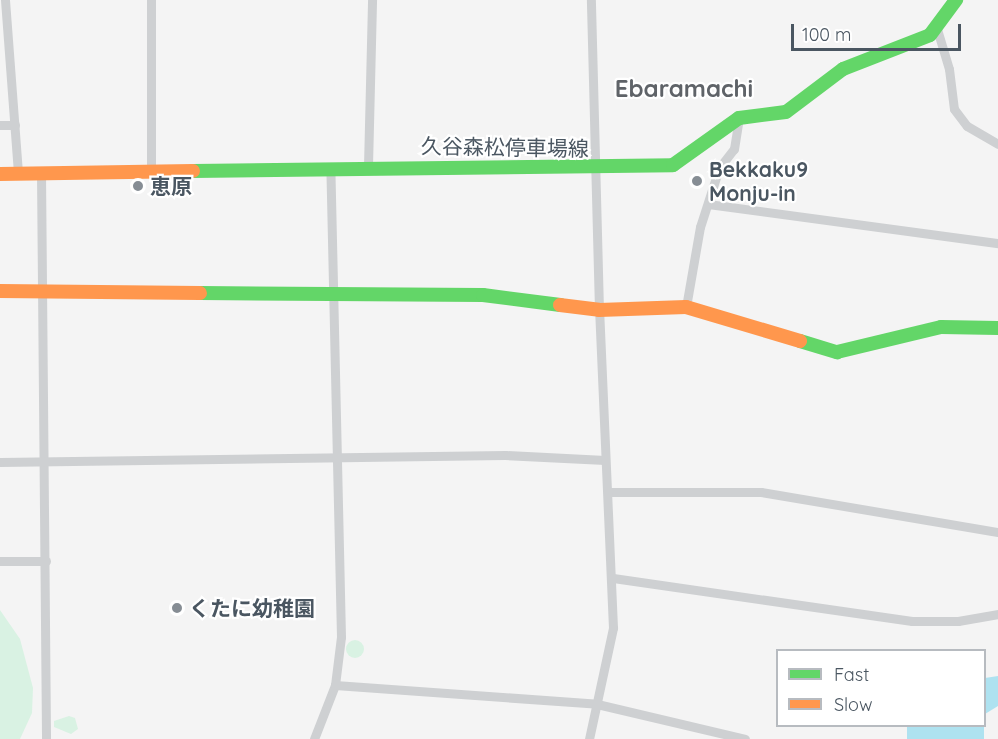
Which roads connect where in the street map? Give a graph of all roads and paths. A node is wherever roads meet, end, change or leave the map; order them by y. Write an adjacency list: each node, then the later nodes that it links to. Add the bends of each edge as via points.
1 (5, 0): 9 (street)
2 (151, 0): 14 (street)
3 (372, 0): 11 (street)
4 (591, 0): 13 (street)
5 (956, 0): 6 (main road, 久谷森松停車場線)
6 (937, 29): 7 (main road, 久谷森松停車場線, via 922,39 843,69 786,112); 10 (street, via 949,69 954,109 967,126)
7 (739, 118): 13 (main road, 久谷森松停車場線, via 673,165); 18 (street, via 734,149 719,168)
8 (0, 125): 9 (street)
9 (15, 125): 15 (street)
10 (998, 144)
11 (368, 166): 12 (main road, 久谷森松停車場線); 13 (main road, 久谷森松停車場線)
12 (330, 167): 14 (main road, 久谷森松停車場線); 22 (street)
13 (597, 169): 24 (street)
14 (152, 170): 16 (main road, 久谷森松停車場線)
15 (18, 173): 16 (main road, 久谷森松停車場線); 17 (main road, 久谷森松停車場線)
16 (41, 173): 21 (street)
17 (0, 174)
18 (708, 204): 19 (street); 23 (street, via 700,227)
19 (998, 243)
20 (0, 291): 21 (main road)
21 (42, 292): 22 (main road); 28 (street)
22 (332, 294): 24 (main road, via 483,295); 26 (street)
23 (686, 307): 24 (main road); 25 (main road, via 837,352 941,327)
24 (598, 310): 27 (street)
25 (998, 328)
26 (336, 457): 27 (street, via 505,455); 28 (street); 36 (street, via 340,637)
27 (605, 460): 30 (street)
28 (46, 461): 29 (street); 33 (street)
29 (0, 462)
30 (608, 492): 31 (street, via 761,492); 34 (street)
31 (998, 532)
32 (0, 561): 33 (street)
33 (46, 561): 38 (street)
34 (614, 578): 35 (street, via 912,621 958,621); 37 (street, via 609,664)
35 (998, 614)
36 (335, 685): 37 (street); 39 (street)
37 (597, 704): 40 (street); 41 (street)
38 (46, 739)
39 (314, 739)
40 (589, 739)
41 (745, 739)

